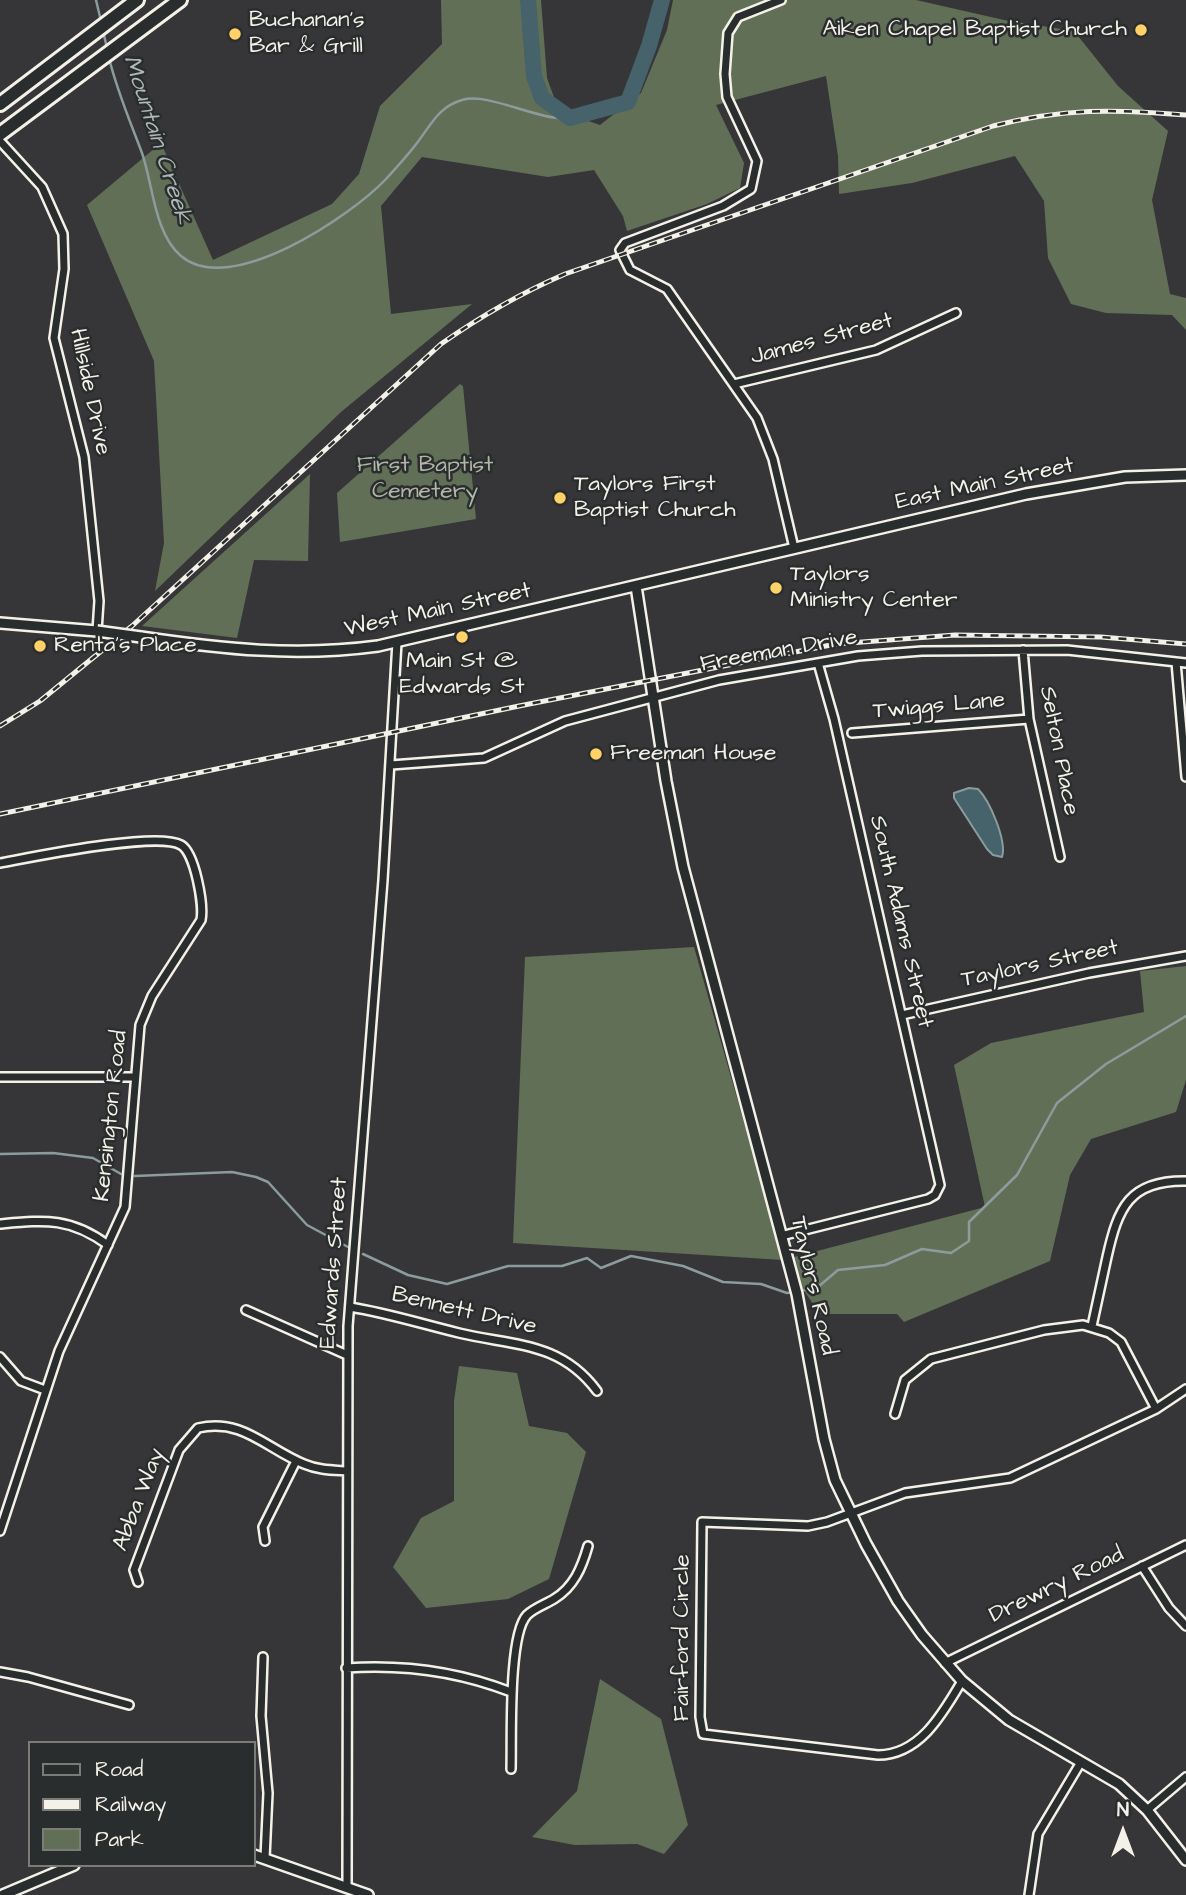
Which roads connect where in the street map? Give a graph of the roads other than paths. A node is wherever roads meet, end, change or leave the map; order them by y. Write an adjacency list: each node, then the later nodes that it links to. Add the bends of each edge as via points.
1 (137, 0): 4 (main road)
2 (180, 0): 5 (main road)
3 (781, 0): 8 (street, via 738,16 728,33 725,83 731,110 755,150 758,166 751,189 723,206 625,243 620,250 630,270 667,289)
4 (0, 104)
5 (0, 134)
6 (0, 141): 13 (street, Hillside Drive, via 41,187 63,234 64,269 54,338 84,457 99,601)
7 (956, 313): 8 (street, James Street, via 876,350)
8 (734, 384): 10 (street, via 764,431)
9 (1186, 475): 10 (street, East Main Street, via 1125,477 1026,494)
10 (794, 548): 11 (street, West Main Street)
11 (636, 586): 14 (street, West Main Street); 19 (street, Taylors Road)
12 (0, 623): 13 (street, West Main Street)
13 (97, 631): 14 (street, West Main Street, bridge, via 287,653 343,651)
14 (397, 642): 22 (street, Edwards Street)
15 (1023, 650): 16 (street, Freeman Drive); 17 (street, Freeman Drive, via 897,652); 20 (street, Selton Place)
16 (1176, 662): 18 (street, Freeman Drive); 23 (street)
17 (818, 663): 19 (street, Freeman Drive, via 719,680); 27 (street, South Adams Street)
18 (1186, 663)
19 (653, 700): 22 (street, Freeman Drive, via 565,720 484,758); 32 (street, Taylors Road, via 683,867)
20 (1028, 719): 21 (street, Twiggs Lane); 24 (street, Selton Place)
21 (852, 733)
22 (391, 765): 34 (street, Edwards Street)
23 (1186, 777)
24 (1060, 858)
25 (0, 863): 29 (street, Kensington Road, via 160,840 188,850 194,863 201,920 144,1012)
26 (1186, 956): 27 (street, Taylors Street)
27 (902, 1015): 32 (street, South Adams Street, via 939,1189 928,1199)
28 (0, 1077): 29 (street)
29 (133, 1077): 33 (street, Kensington Road, via 126,1199)
30 (1186, 1181): 36 (street, via 1149,1186 1124,1206 1114,1227)
31 (0, 1224): 33 (street, via 73,1224)
32 (781, 1236): 46 (street, Taylors Road, via 797,1294 828,1456)
33 (108, 1245): 39 (street, Kensington Road, via 72,1317)
34 (350, 1307): 37 (street, Edwards Street); 41 (street, Bennett Drive, via 533,1346 573,1366)
35 (246, 1310): 37 (street)
36 (1092, 1326): 42 (street, via 1110,1333 1126,1348); 43 (street, via 1044,1331 931,1359 905,1380)
37 (348, 1355): 45 (street, Edwards Street)
38 (0, 1357): 39 (street, via 21,1381)
39 (45, 1390): 47 (street, Kensington Road)
40 (1186, 1390): 42 (street)
41 (597, 1391)
42 (1156, 1409): 46 (street, via 1010,1478 905,1493)
43 (895, 1414)
44 (296, 1461): 45 (street, Abba Way, via 318,1470); 48 (street, via 263,1527); 52 (street, Abba Way, via 225,1424 198,1428 179,1450 134,1570)
45 (346, 1471): 56 (street, Edwards Street)
46 (851, 1513): 55 (street, Taylors Road, via 898,1601); 58 (street, Fairford Circle, via 808,1526 702,1522 703,1734 895,1754 929,1730)
47 (0, 1531)
48 (264, 1541)
49 (1186, 1545): 51 (street, Drewry Road)
50 (588, 1546): 59 (street, via 580,1572 560,1595 525,1618)
51 (1142, 1566): 53 (street); 55 (street, Drewry Road)
52 (138, 1582)
53 (1186, 1626)
54 (263, 1657): 66 (street, via 261,1716 268,1793)
55 (945, 1663): 58 (street, Taylors Road)
56 (346, 1668): 59 (street, via 440,1670); 69 (street, Edwards Street)
57 (0, 1672): 60 (street)
58 (962, 1681): 61 (street, Taylors Road, via 1009,1720)
59 (511, 1692): 62 (street)
60 (129, 1705)
61 (1081, 1762): 64 (street, Taylors Road, via 1119,1784); 72 (street, via 1038,1834)
62 (511, 1769)
63 (1186, 1777): 64 (street)
64 (1147, 1810): 67 (street, Taylors Road)
65 (256, 1856): 66 (street)
66 (265, 1858): 69 (street)
67 (1186, 1860)
68 (69, 1867): 70 (street)
69 (347, 1887): 71 (street)
70 (3, 1895)
71 (368, 1895)
72 (1029, 1895)

